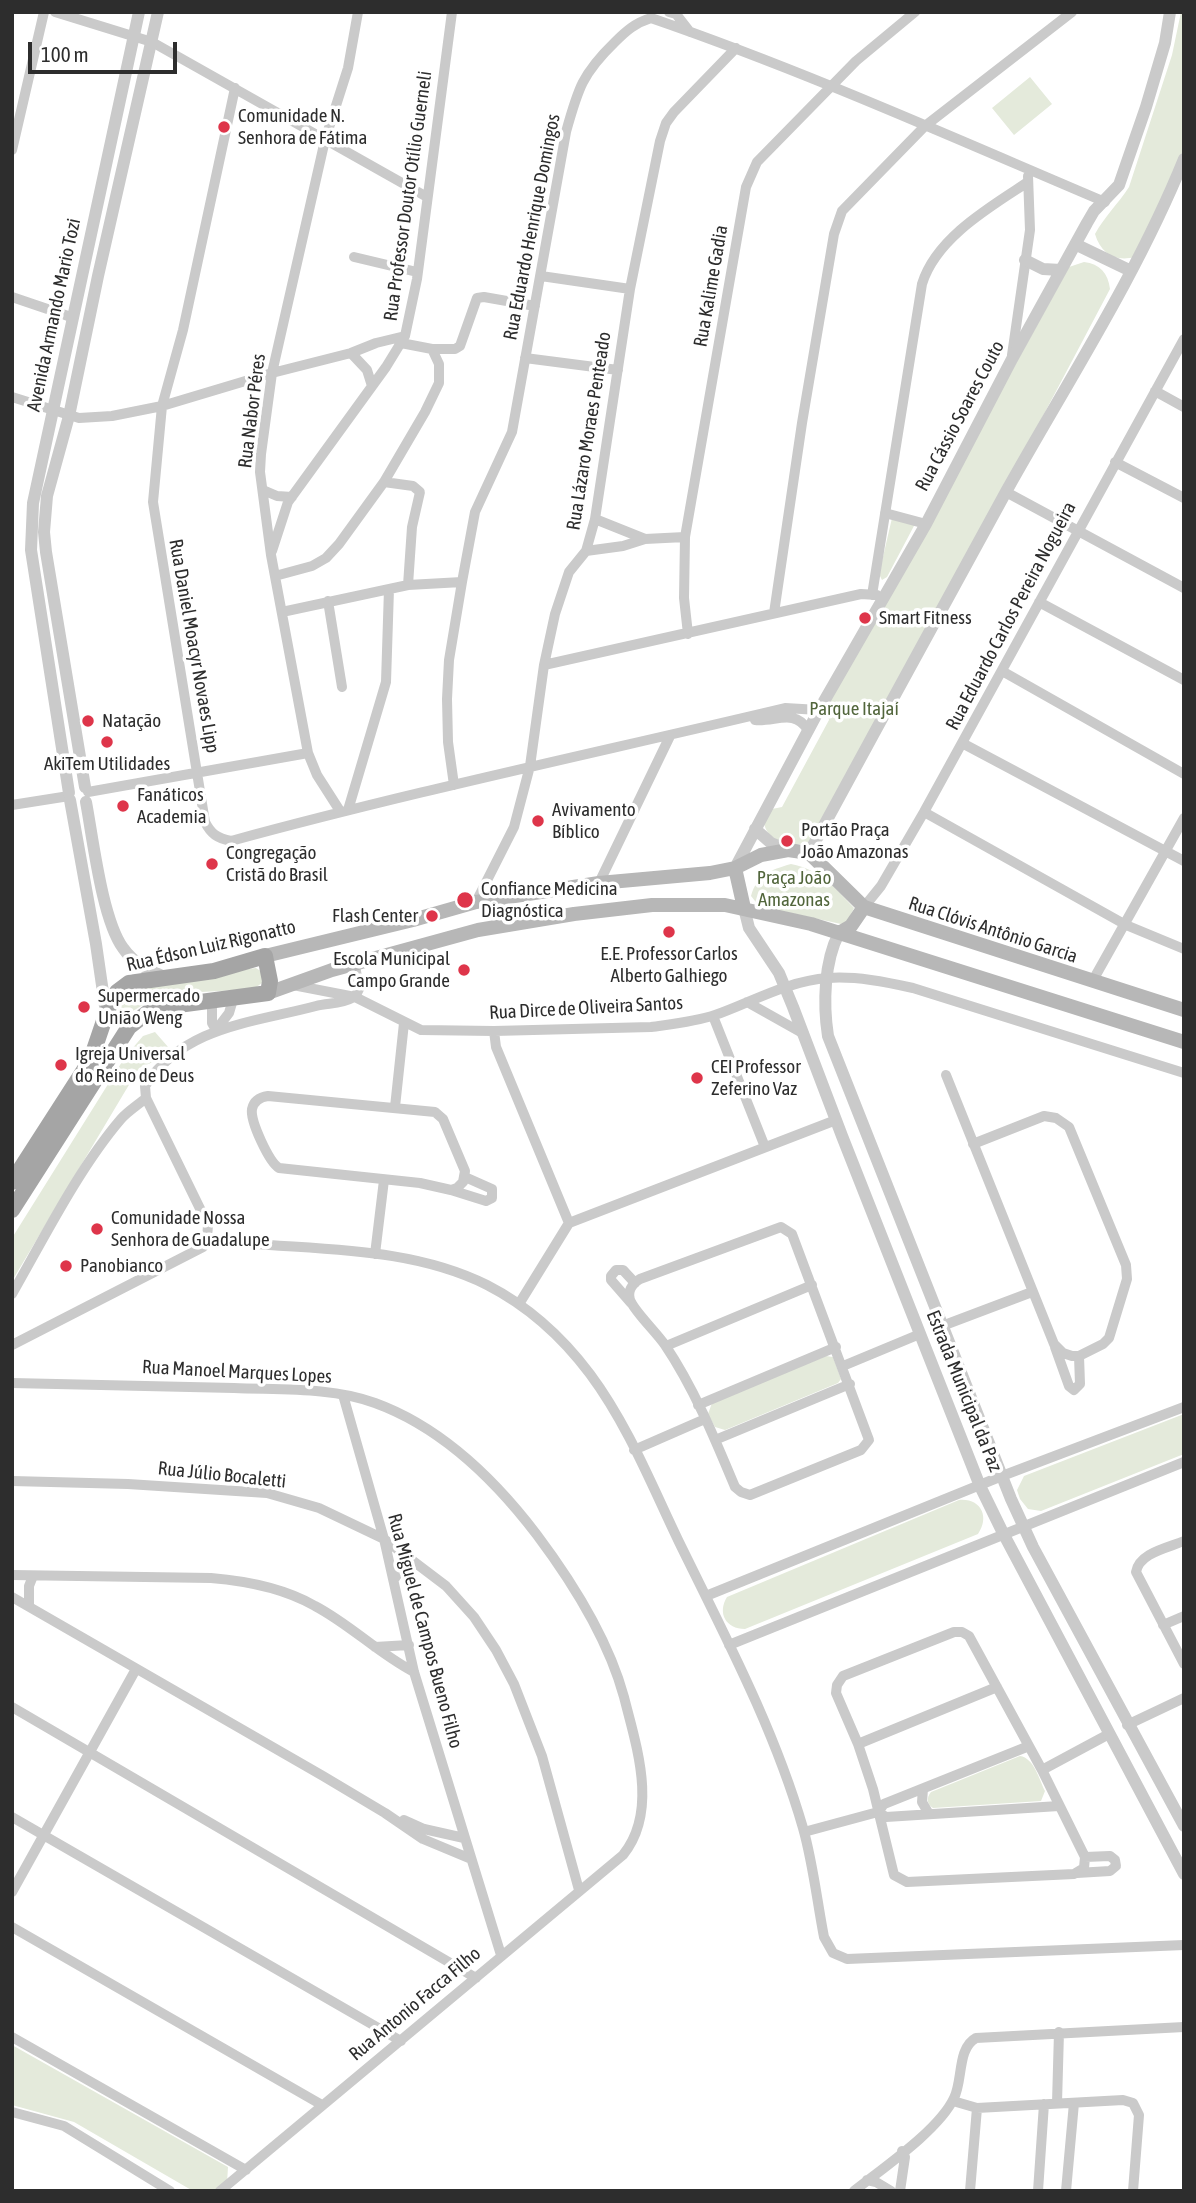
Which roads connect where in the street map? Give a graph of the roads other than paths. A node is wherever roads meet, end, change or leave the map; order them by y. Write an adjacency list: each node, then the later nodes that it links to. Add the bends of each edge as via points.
1 (44, 12): 18 (street)
2 (55, 12): 12 (street)
3 (139, 12): 12 (street, Avenida Armando Mario Tozi)
4 (158, 12): 13 (street, Avenida Armando Mario Tozi)
5 (358, 12): 20 (street, Rua Nabor Péres, via 348,68)
6 (452, 12): 24 (street, Rua Professor Doutor Otílio Guerneli)
7 (669, 12): 11 (street)
8 (915, 12): 15 (street, Rua Kalime Gadia)
9 (1072, 12): 19 (street)
10 (1170, 12): 25 (street, Rua Cássio Soares Couto, via 1139,129 1119,185)
11 (690, 32): 14 (street, Rua Eduardo Henrique Domingos); 32 (street, Rua Eduardo Henrique Domingos, via 651,18 638,22 586,75 566,132)
12 (133, 38): 13 (street); 36 (street, Avenida Armando Mario Tozi)
13 (152, 42): 16 (street); 51 (street, Avenida Armando Mario Tozi)
14 (736, 48): 15 (street, Rua Eduardo Henrique Domingos); 33 (street, Rua Lázaro Moraes Penteado, via 666,123)
15 (832, 86): 19 (street, Rua Eduardo Henrique Domingos); 62 (street, Rua Kalime Gadia, via 757,162 746,187)
16 (235, 88): 20 (street); 48 (street, Rua Daniel Moacyr Novaes Lipp)
17 (12, 97): 18 (street)
18 (24, 101): 21 (street)
19 (925, 126): 23 (street, Rua Eduardo Henrique Domingos); 75 (street, via 837,221)
20 (325, 140): 24 (street); 44 (street, Rua Nabor Péres)
21 (12, 150)
22 (1184, 159): 30 (street)
23 (1028, 176): 25 (street, Rua Eduardo Henrique Domingos); 28 (street, via 1031,230); 58 (street, via 980,214 928,266)
24 (427, 197): 31 (street, Rua Professor Doutor Otílio Guerneli)
25 (1105, 202): 26 (street, Rua Cássio Soares Couto, via 1090,217)
26 (1077, 245): 29 (street, Rua Cássio Soares Couto); 30 (street)
27 (354, 257): 31 (street)
28 (1025, 260): 29 (street, via 1043,269); 42 (street)
29 (1061, 270): 42 (street, Rua Cássio Soares Couto)
30 (1131, 271): 55 (street)
31 (417, 272): 38 (street, Rua Professor Doutor Otílio Guerneli)
32 (541, 276): 33 (street); 35 (street, Rua Eduardo Henrique Domingos)
33 (630, 289): 43 (street, Rua Lázaro Moraes Penteado)
34 (12, 297): 36 (street)
35 (535, 306): 39 (street, via 477,298 460,346); 41 (street, Rua Eduardo Henrique Domingos)
36 (71, 317): 50 (street, Avenida Armando Mario Tozi)
37 (1184, 339): 46 (street, Rua Eduardo Carlos Pereira Nogueira)
38 (402, 340): 39 (street); 40 (street, via 376,342); 45 (street, Rua Professor Doutor Otílio Guerneli)
39 (432, 349): 53 (street, via 439,364 439,383)
40 (351, 353): 44 (street); 45 (street, via 367,370)
41 (525, 358): 43 (street); 67 (street, Rua Eduardo Henrique Domingos, via 512,432 475,512)
42 (1012, 359): 60 (street, Rua Cássio Soares Couto)
43 (618, 370): 59 (street, Rua Lázaro Moraes Penteado)
44 (272, 373): 48 (street); 54 (street, Rua Nabor Péres, via 261,454)
45 (372, 386): 56 (street, Rua Professor Doutor Otílio Guerneli)
46 (1155, 391): 49 (street); 52 (street, Rua Eduardo Carlos Pereira Nogueira)
47 (12, 397): 50 (street)
48 (162, 406): 51 (street, via 89,419); 88 (street, Rua Daniel Moacyr Novaes Lipp, via 153,502)
49 (1184, 407)
50 (54, 412): 51 (street); 92 (street, Avenida Armando Mario Tozi, via 33,503 30,539)
51 (69, 416): 91 (street, Avenida Armando Mario Tozi, via 47,496 44,532)
52 (1115, 462): 57 (street); 61 (street, Rua Eduardo Carlos Pereira Nogueira)
53 (384, 482): 66 (street, via 326,558); 68 (street, via 413,486 419,492)
54 (263, 490): 56 (street); 65 (street, Rua Nabor Péres)
55 (1006, 492): 61 (street); 99 (street)
56 (292, 497): 65 (street, Rua Professor Doutor Otílio Guerneli)
57 (1184, 498)
58 (885, 513): 60 (street); 71 (street)
59 (595, 519): 63 (street); 64 (street, Rua Lázaro Moraes Penteado)
60 (926, 524): 71 (street, Rua Cássio Soares Couto)
61 (1077, 530): 69 (street); 73 (street, Rua Eduardo Carlos Pereira Nogueira)
62 (685, 537): 63 (street); 76 (street, Rua Kalime Gadia)
63 (645, 539): 64 (street)
64 (586, 551): 77 (street, Rua Lázaro Moraes Penteado, via 563,584)
65 (271, 555): 66 (street, Rua Nabor Péres)
66 (275, 576): 74 (street, Rua Nabor Péres)
67 (461, 582): 68 (street); 90 (street, Rua Eduardo Henrique Domingos, via 447,699)
68 (408, 585): 70 (street)
69 (1184, 588)
70 (389, 589): 72 (street); 94 (street, via 386,682)
71 (878, 595): 75 (street, via 861,594); 81 (street, Rua Cássio Soares Couto)
72 (328, 601): 74 (street); 80 (street)
73 (1039, 603): 78 (street, Rua Eduardo Carlos Pereira Nogueira); 79 (street)
74 (282, 612): 86 (street, Rua Nabor Péres)
75 (774, 612): 76 (street)
76 (688, 634): 77 (street)
77 (544, 665): 87 (street, Rua Lázaro Moraes Penteado)
78 (1002, 671): 85 (street, Rua Eduardo Carlos Pereira Nogueira); 89 (street)
79 (1184, 680)
80 (342, 687)
81 (819, 710): 82 (street, Rua Daniel Moacyr Novaes Lipp, via 794,707); 83 (street, Rua Cássio Soares Couto)
82 (746, 718): 83 (street, Rua Daniel Moacyr Novaes Lipp, via 789,716); 84 (street, Rua Daniel Moacyr Novaes Lipp)
83 (808, 730): 97 (street, Rua Cássio Soares Couto)
84 (670, 736): 87 (street, Rua Daniel Moacyr Novaes Lipp); 104 (street, via 608,867)
85 (962, 743): 95 (street, Rua Eduardo Carlos Pereira Nogueira); 100 (street)
86 (308, 754): 88 (street); 94 (street, Rua Nabor Péres, via 317,775)
87 (530, 766): 90 (street, Rua Daniel Moacyr Novaes Lipp); 103 (street, Rua Lázaro Moraes Penteado, via 514,827)
88 (198, 771): 91 (street); 94 (street, Rua Daniel Moacyr Novaes Lipp, via 205,822 221,839 231,841)
89 (1184, 774)
90 (454, 785): 94 (street, Rua Daniel Moacyr Novaes Lipp)
91 (87, 794): 92 (street, via 77,805); 105 (street, Avenida Armando Mario Tozi)
92 (69, 796): 93 (street); 107 (street, Avenida Armando Mario Tozi)
93 (12, 805)
94 (344, 810)
95 (924, 812): 109 (street, Rua Eduardo Carlos Pereira Nogueira, via 881,886); 111 (street)
96 (1184, 818): 100 (street)
97 (755, 828): 98 (street, via 771,843); 102 (street, Rua Cássio Soares Couto)
98 (788, 850): 99 (main road); 102 (main road, Rua Édson Luiz Rigonatto, via 761,855)
99 (809, 853): 109 (main road, Rua Clóvis Antônio Garcia)
100 (1165, 853): 101 (street); 111 (street)
101 (1184, 861)
102 (735, 869): 104 (main road, Rua Édson Luiz Rigonatto); 110 (main road)
103 (490, 876): 106 (street); 108 (street, Rua Lázaro Moraes Penteado)
104 (606, 883): 106 (main road, Rua Édson Luiz Rigonatto)
105 (104, 898): 107 (street); 117 (street, Avenida Armando Mario Tozi, via 122,948 149,971)
106 (494, 899): 108 (main road, Rua Édson Luiz Rigonatto)
107 (89, 901): 127 (street, Avenida Armando Mario Tozi)
108 (476, 902): 114 (main road, Rua Édson Luiz Rigonatto)
109 (863, 907): 112 (main road, via 851,926); 118 (main road, Rua Clóvis Antônio Garcia)
110 (744, 908): 112 (main road); 115 (main road, via 683,904 574,914 478,930); 120 (street, Estrada Municipal da Paz, via 749,928)
111 (1126, 925): 113 (street); 118 (street)
112 (839, 933): 116 (street, Estrada Municipal da Paz, via 828,957); 134 (main road)
113 (1184, 949)
114 (265, 956): 117 (main road, Rua Édson Luiz Rigonatto); 121 (main road)
115 (355, 965): 119 (main road); 123 (street, via 359,989)
116 (827, 978): 120 (street, Rua Dirce de Oliveira Santos); 135 (street, Rua Dirce de Oliveira Santos, via 914,988); 139 (street, Estrada Municipal da Paz, via 828,1036)
117 (171, 979): 127 (main road, Rua Édson Luiz Rigonatto, via 129,984 113,996)
118 (1092, 982): 126 (main road, Rua Clóvis Antônio Garcia)
119 (293, 985): 121 (main road); 123 (street, Rua Dirce de Oliveira Santos)
120 (785, 987): 125 (street, Rua Dirce de Oliveira Santos); 133 (street, Estrada Municipal da Paz)
121 (268, 993): 122 (main road)
122 (234, 996): 124 (main road); 131 (street, via 229,1013)
123 (355, 997): 129 (street, Rua Dirce de Oliveira Santos); 131 (street)
124 (212, 999): 130 (main road, via 163,1007); 131 (street)
125 (747, 1002): 128 (street, Rua Dirce de Oliveira Santos); 133 (street)
126 (1184, 1010)
127 (106, 1013): 130 (main road, via 110,1024); 145 (main road, Rua Édson Luiz Rigonatto, via 86,1067)
128 (713, 1016): 132 (street, Rua Dirce de Oliveira Santos, via 651,1027); 142 (street)
129 (404, 1023): 132 (street, Rua Dirce de Oliveira Santos, via 421,1030); 138 (street)
130 (129, 1027): 147 (main road)
131 (216, 1030): 137 (street, via 161,1064 145,1086)
132 (494, 1031): 148 (street, via 496,1047)
133 (804, 1034): 140 (street, Estrada Municipal da Paz)
134 (1184, 1042)
135 (1184, 1073)
136 (946, 1075): 141 (street)
137 (146, 1098): 149 (street, via 208,1225); 154 (street, via 123,1117 104,1143)
138 (395, 1107): 143 (street, via 431,1110 441,1116); 144 (street, via 268,1096 257,1100 252,1112 275,1166)
139 (856, 1109): 140 (street); 157 (street, Estrada Municipal da Paz)
140 (836, 1119): 142 (street); 158 (street, Estrada Municipal da Paz)
141 (973, 1143): 153 (street); 163 (street, via 1044,1116 1069,1127 1128,1273 1109,1338)
142 (765, 1147): 148 (street)
143 (465, 1177): 146 (street); 146 (street, via 492,1189 492,1198 486,1201)
144 (384, 1180): 146 (street); 150 (street)
145 (12, 1181)
146 (451, 1189)
147 (12, 1210)
148 (569, 1223): 155 (street)
149 (207, 1239): 150 (street); 160 (street, via 195,1253)
150 (375, 1254): 155 (street, via 441,1266)
151 (635, 1283): 152 (street, via 782,1227 792,1234); 156 (street, via 629,1294); 156 (street, via 624,1270 611,1276)
152 (812, 1285): 161 (street); 162 (street)
153 (1032, 1292): 157 (street); 159 (street)
154 (12, 1294)
155 (519, 1304): 172 (street, via 562,1341 590,1374)
156 (632, 1304): 161 (street)
157 (942, 1326): 158 (street); 174 (street, Estrada Municipal da Paz)
158 (920, 1334): 164 (street); 176 (street, Estrada Municipal da Paz)
159 (1054, 1344): 163 (street, via 1068,1355); 163 (street, via 1074,1390 1080,1384)
160 (12, 1345)
161 (666, 1346): 168 (street)
162 (836, 1347): 164 (street); 168 (street)
163 (1079, 1356)
164 (843, 1366): 166 (street)
165 (12, 1383): 167 (street, Rua Manoel Marques Lopes)
166 (850, 1384): 171 (street); 171 (street, via 870,1436 861,1450 745,1494 735,1487)
167 (342, 1395): 179 (street, Rua Miguel de Campos Bueno Filho); 215 (street, Rua Manoel Marques Lopes, via 400,1414 452,1447 511,1501 561,1567 595,1625 620,1682 639,1758 641,1809)
168 (698, 1405): 170 (street)
169 (1184, 1407): 174 (street)
170 (705, 1419): 171 (street); 172 (street)
171 (715, 1440)
172 (634, 1450): 185 (street)
173 (1184, 1462): 177 (street)
174 (1002, 1476): 176 (street); 177 (street, Estrada Municipal da Paz)
175 (12, 1480): 179 (street, Rua Júlio Bocaletti, via 267,1493 319,1508)
176 (980, 1486): 178 (street, Estrada Municipal da Paz); 185 (street)
177 (1023, 1525): 178 (street); 199 (street, Estrada Municipal da Paz)
178 (1003, 1533): 191 (street); 200 (street, Estrada Municipal da Paz)
179 (384, 1539): 181 (street, Rua Júlio Bocaletti); 184 (street, Rua Miguel de Campos Bueno Filho)
180 (1184, 1541): 189 (street, via 1145,1557 1136,1568)
181 (417, 1564): 184 (street); 220 (street, Rua Júlio Bocaletti, via 446,1586 474,1617 514,1684 542,1756)
182 (12, 1574): 183 (street)
183 (33, 1576): 187 (street); 192 (street, via 239,1581 307,1601)
184 (394, 1578): 190 (street, Rua Miguel de Campos Bueno Filho)
185 (706, 1596): 191 (street)
186 (12, 1597): 187 (street)
187 (29, 1606): 194 (street)
188 (1184, 1616): 189 (street)
189 (1163, 1625): 193 (street)
190 (409, 1645): 192 (street); 195 (street, Rua Miguel de Campos Bueno Filho)
191 (729, 1645): 212 (street, via 763,1716)
192 (374, 1647): 195 (street)
193 (1184, 1664)
194 (136, 1669): 203 (street); 208 (street)
195 (414, 1672): 214 (street, Rua Miguel de Campos Bueno Filho)
196 (997, 1687): 201 (street); 201 (street, via 968,1636 958,1631 843,1676 836,1693); 202 (street)
197 (1184, 1698): 199 (street)
198 (12, 1707): 203 (street)
199 (1128, 1725): 200 (street); 211 (street, Estrada Municipal da Paz)
200 (1110, 1734): 204 (street); 219 (street, Estrada Municipal da Paz)
201 (858, 1744): 207 (street)
202 (1028, 1746): 204 (street); 205 (street)
203 (92, 1752): 213 (street); 225 (street)
204 (1042, 1770): 206 (street)
205 (923, 1789): 207 (street, via 884,1804); 209 (street, via 922,1802)
206 (1059, 1806): 209 (street); 216 (street)
207 (878, 1812): 209 (street, via 886,1817); 212 (street); 218 (street, via 893,1871 902,1881)
208 (385, 1813): 214 (street); 217 (street, via 423,1839)
209 (929, 1814)
210 (12, 1817): 213 (street)
211 (1184, 1826)
212 (804, 1832): 223 (street, via 824,1937 842,1958)
213 (45, 1835): 221 (street); 229 (street)
214 (464, 1838): 217 (street, Rua Miguel de Campos Bueno Filho)
215 (632, 1844): 220 (street, Rua Antonio Facca Filho)
216 (1085, 1857): 218 (street, via 1084,1868); 218 (street, via 1110,1856 1116,1866 1110,1871)
217 (471, 1859): 224 (street, Rua Miguel de Campos Bueno Filho)
218 (1074, 1874)
219 (1184, 1874)
220 (579, 1890): 224 (street, Rua Antonio Facca Filho)
221 (12, 1892)
222 (12, 1927): 234 (street)
223 (1184, 1945)
224 (501, 1955): 225 (street, Rua Antonio Facca Filho)
225 (476, 1978): 229 (street, Rua Antonio Facca Filho)
226 (1184, 2027): 227 (street)
227 (1059, 2032): 230 (street, via 971,2041 964,2052); 231 (street)
228 (12, 2037): 238 (street)
229 (401, 2041): 234 (street, Rua Antonio Facca Filho)
230 (953, 2101): 235 (street); 237 (street, via 942,2118)
231 (1057, 2103): 232 (street); 233 (street)
232 (1074, 2103): 247 (street); 248 (street, via 1124,2100 1135,2104 1139,2115)
233 (1044, 2104): 235 (street); 246 (street)
234 (322, 2105): 238 (street, Rua Antonio Facca Filho)
235 (977, 2108): 245 (street)
236 (12, 2112): 240 (street, via 64,2126)
237 (902, 2151): 239 (street); 244 (street)
238 (246, 2170): 241 (street, Rua Antonio Facca Filho)
239 (867, 2180): 242 (street); 243 (street)
240 (170, 2191)
241 (220, 2191)
242 (854, 2191)
243 (891, 2191)
244 (900, 2191)
245 (970, 2191)
246 (1038, 2191)
247 (1066, 2191)
248 (1133, 2191)

